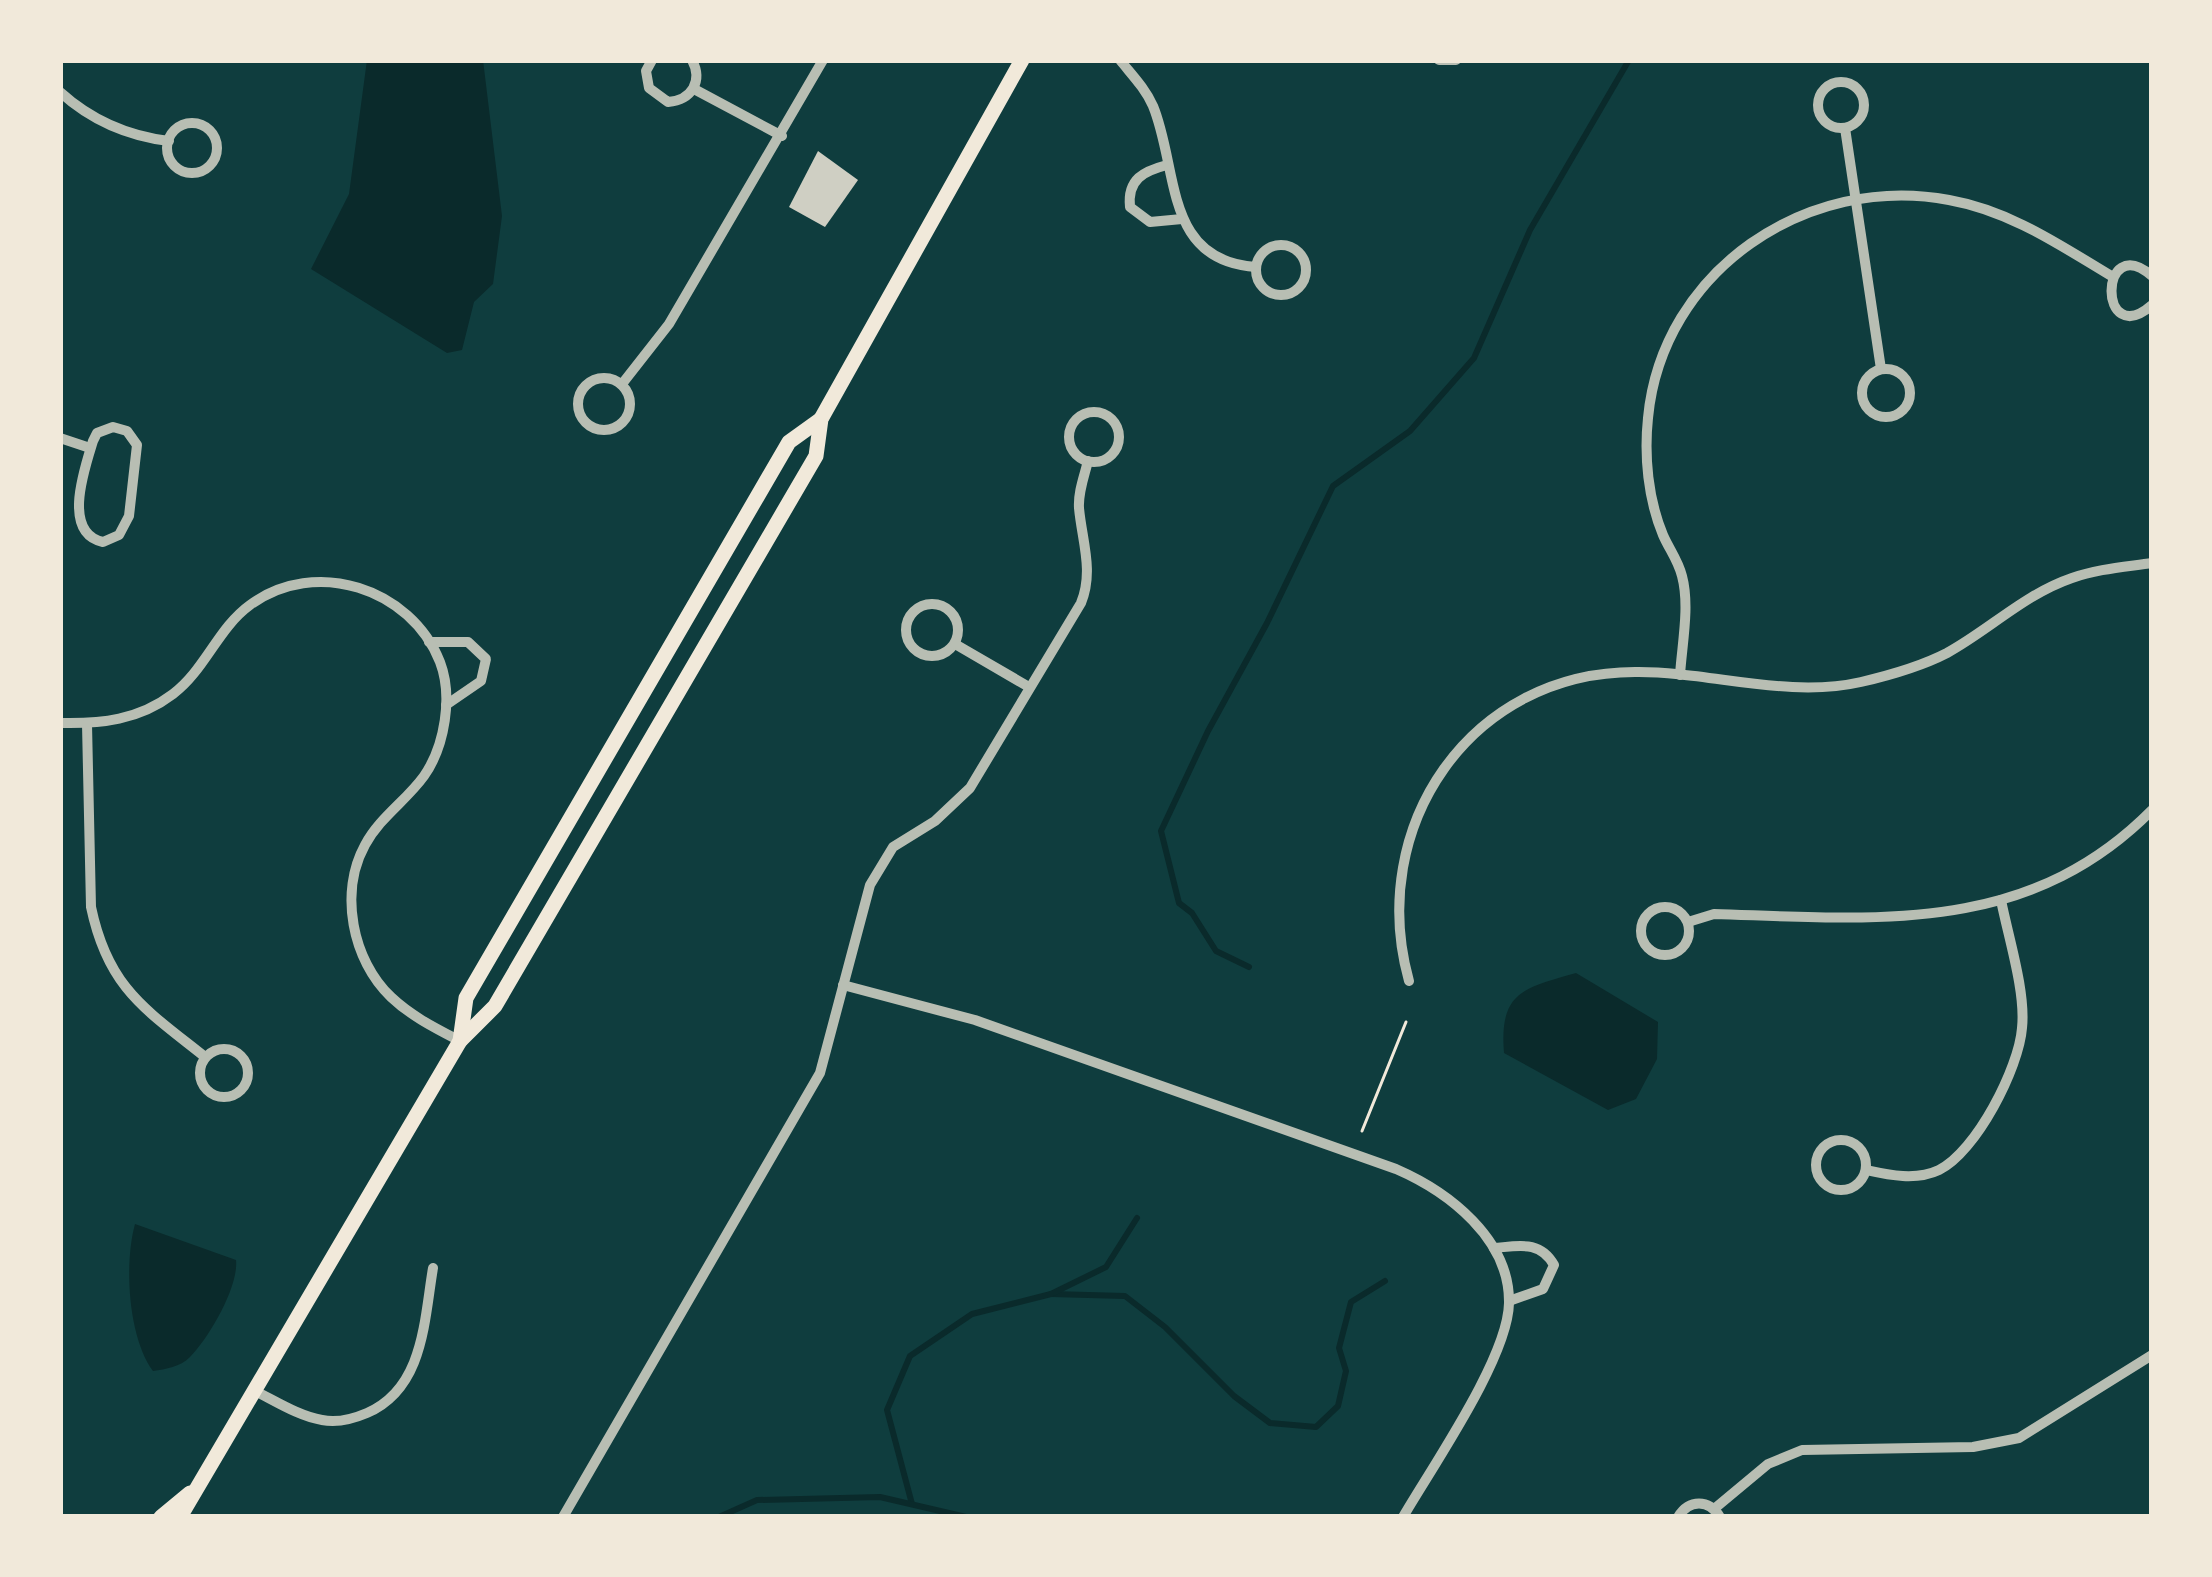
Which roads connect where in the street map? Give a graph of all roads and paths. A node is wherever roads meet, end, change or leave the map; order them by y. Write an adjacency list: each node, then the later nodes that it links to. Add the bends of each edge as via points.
1 (652, 60): 8 (street, via 646,80 654,95 677,101)
2 (692, 60): 8 (street)
3 (823, 60): 11 (street)
4 (1022, 60): 22 (main road)
5 (1120, 60): 13 (street, via 1154,109)
6 (1439, 60): 7 (street)
7 (1456, 60)
8 (694, 89): 11 (street)
9 (60, 92): 12 (street, via 118,129)
10 (1845, 128): 10 (street, via 1865,106 1855,86 1840,82 1821,93 1818,108 1830,126); 14 (street)
11 (782, 136): 21 (street, via 669,324)
12 (169, 141): 12 (street, via 169,157 188,173 215,158 213,134 201,125 185,124)
13 (1167, 165): 15 (street); 15 (street, via 1138,177 1130,207 1150,222)
14 (1854, 199): 18 (street, via 1900,193 1976,206); 20 (street); 29 (street, via 1806,211 1746,243 1704,286 1666,347 1647,440 1656,513 1684,581)
15 (1182, 219): 16 (street, via 1210,254)
16 (1256, 268): 16 (street, via 1260,284 1282,295 1298,288 1306,272 1301,256 1279,245 1263,252)
17 (2152, 276): 18 (street, via 2126,267)
18 (2113, 277): 19 (street, via 2109,292 2120,311 2134,315)
19 (2152, 305)
20 (1881, 369): 20 (street, via 1862,393 1873,413 1888,417 1902,411 1910,389 1897,371)
21 (622, 384): 21 (street, via 605,378 582,391 578,409 590,427 608,430 627,418 631,400)
22 (821, 419): 40 (main road, via 816,456 495,1006); 40 (main road, via 789,442 466,998)
23 (60, 438): 24 (street)
24 (90, 448): 24 (street, via 80,528 103,542 119,535 129,516 137,446 113,427 97,433)
25 (1088, 461): 25 (street, via 1111,456 1119,442 1113,420 1099,412 1071,428 1074,452); 30 (street, via 1079,506 1088,586)
26 (2152, 563): 29 (street, via 2070,579 1947,652 1880,678 1819,688)
27 (430, 642): 31 (street); 31 (street, via 468,642 486,659 482,681); 33 (street, via 408,613 374,591 304,583 247,607 173,694 130,716)
28 (955, 644): 28 (street, via 959,626 944,605 911,614 905,630 917,652 933,656); 30 (street)
29 (1679, 675): 37 (street, via 1610,673 1555,684 1487,723 1448,759 1405,850 1399,945)
30 (1029, 687): 38 (street, via 970,788 879,865)
31 (446, 705): 40 (street, via 424,776 363,848 351,902 361,950 386,993)
32 (60, 723): 33 (street)
33 (87, 724): 41 (street, via 96,932 142,1009)
34 (2152, 810): 35 (street, via 2079,868)
35 (2001, 900): 36 (street, via 1880,919 1714,914); 43 (street, via 2023,1029 2006,1082 1978,1130 1939,1170 1897,1177)
36 (1688, 922): 36 (street, via 1670,907 1654,909 1641,929 1644,944 1673,955 1689,938)
37 (1409, 981)
38 (844, 985): 44 (street, via 975,1020 1396,1169 1457,1206); 54 (street, via 814,1084)
39 (1406, 1022): 42 (path)
40 (460, 1041): 48 (main road)
41 (205, 1058): 41 (street, via 204,1088 225,1098 240,1091 248,1077 240,1055 226,1049)
42 (1362, 1131)
43 (1866, 1170): 43 (street, via 1864,1154 1846,1140 1831,1142 1816,1160 1832,1189 1849,1189)
44 (1494, 1248): 46 (street); 46 (street, via 1532,1246 1554,1264 1543,1288)
45 (433, 1268): 48 (street, via 415,1366 380,1408 319,1420)
46 (1509, 1301): 55 (street, via 1491,1364)
47 (2152, 1355): 50 (street, via 2019,1438 1973,1448 1802,1450 1768,1464)
48 (253, 1390): 49 (main road)
49 (197, 1487): 51 (main road); 52 (main road); 53 (main road)
50 (1717, 1513): 56 (street, via 1693,1504)
51 (160, 1517)
52 (180, 1517)
53 (192, 1517)
54 (563, 1517)
55 (1402, 1517)
56 (1678, 1517)

